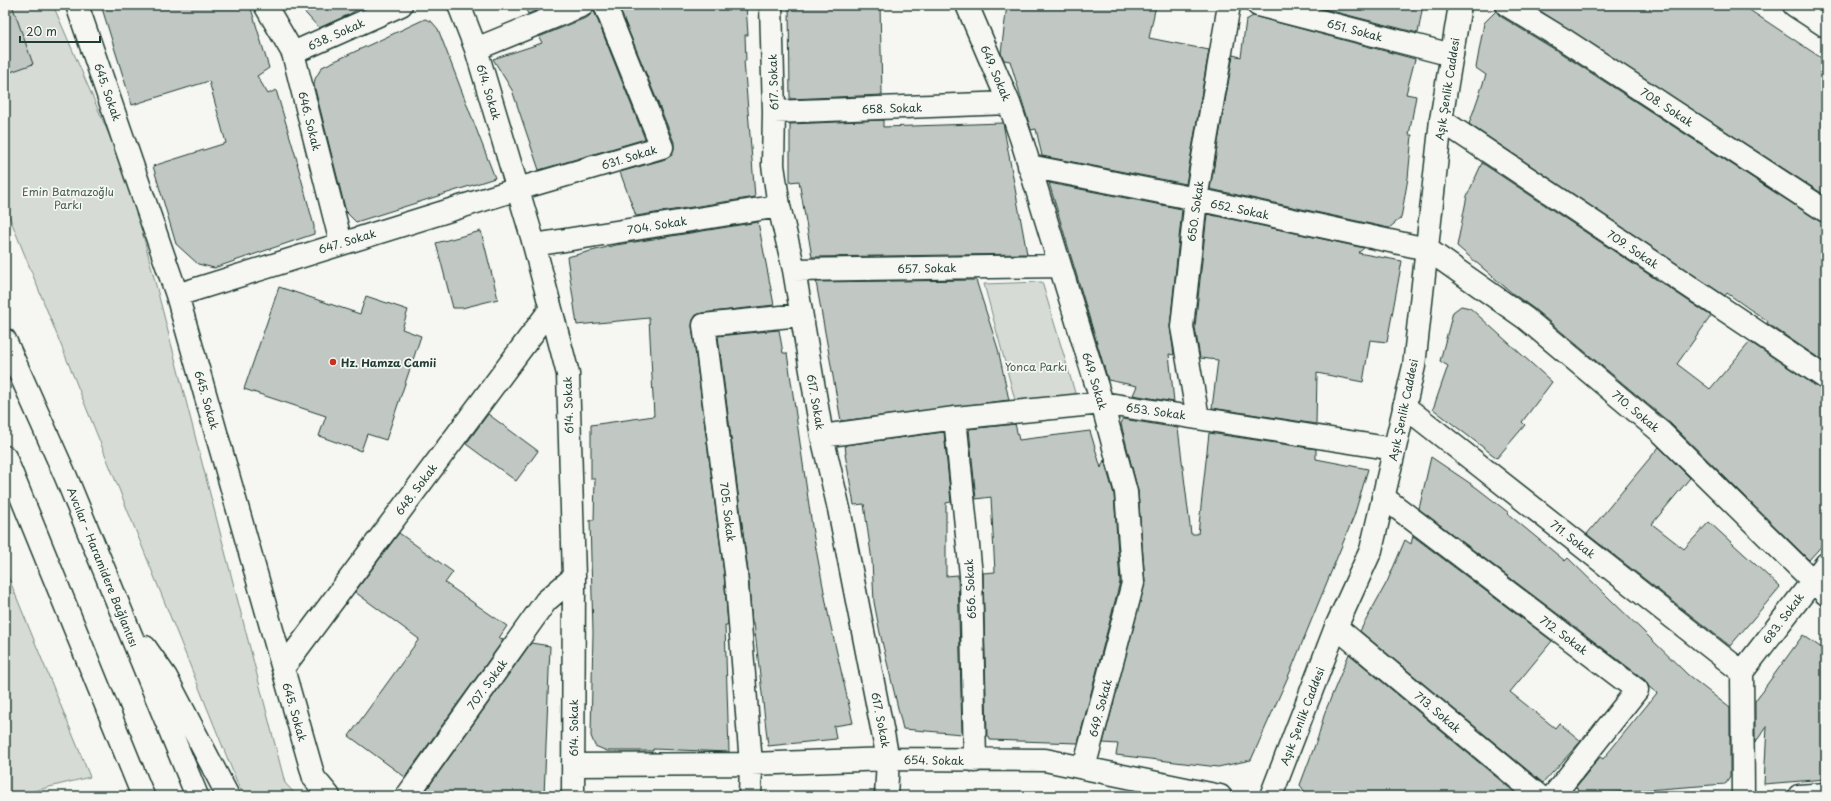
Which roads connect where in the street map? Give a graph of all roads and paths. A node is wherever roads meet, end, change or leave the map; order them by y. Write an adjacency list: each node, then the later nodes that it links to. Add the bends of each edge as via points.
1 (77, 5): 31 (main road, 645. Sokak)
2 (265, 5): 16 (main road, 646. Sokak)
3 (401, 5): 16 (main road, 638. Sokak)
4 (459, 5): 15 (main road, 614. Sokak)
5 (583, 5): 15 (main road)
6 (604, 5): 22 (main road, 631. Sokak, via 662,147)
7 (771, 5): 19 (main road, 617. Sokak)
8 (967, 5): 18 (main road, 649. Sokak)
9 (1229, 5): 23 (main road, 650. Sokak)
10 (1258, 5): 17 (main road, 651. Sokak)
11 (1460, 5): 17 (main road, Aşık Şenlik Caddesi)
12 (1507, 5): 25 (main road, 708. Sokak)
13 (1794, 5): 14 (main road)
14 (1826, 26)
15 (476, 49): 22 (main road, 614. Sokak)
16 (293, 53): 26 (main road, 646. Sokak)
17 (1452, 55): 20 (main road, Aşık Şenlik Caddesi)
18 (1009, 103): 19 (main road, 658. Sokak); 21 (main road, 649. Sokak)
19 (774, 112): 24 (main road, 617. Sokak, via 773,165)
20 (1441, 120): 28 (main road, Aşık Şenlik Caddesi); 35 (main road, 709. Sokak)
21 (1029, 166): 23 (main road, 652. Sokak); 29 (main road, 649. Sokak)
22 (518, 189): 26 (main road, 647. Sokak); 27 (main road, 614. Sokak)
23 (1196, 199): 28 (main road, 652. Sokak); 39 (main road, 650. Sokak, via 1182,326)
24 (779, 206): 27 (main road, 704. Sokak); 30 (main road, 617. Sokak)
25 (1826, 211)
26 (341, 243): 31 (main road, 647. Sokak)
27 (534, 245): 32 (main road, 614. Sokak)
28 (1427, 249): 37 (main road, Aşık Şenlik Caddesi, via 1414,366); 46 (main road, 710. Sokak, via 1525,318 1662,433)
29 (1060, 266): 30 (main road, 657. Sokak); 36 (main road, 649. Sokak)
30 (794, 270): 33 (main road, 617. Sokak)
31 (177, 295): 49 (main road, 645. Sokak)
32 (550, 310): 45 (main road, 614. Sokak, via 568,374); 49 (main road, 648. Sokak)
33 (800, 315): 40 (main road, 617. Sokak); 53 (main road, 705. Sokak, via 704,325 736,573)
34 (5, 340): 47 (main road, Avcılar - Haramidere Bağlantısı, via 66,477)
35 (1826, 378)
36 (1102, 403): 38 (main road, 653. Sokak); 39 (main road, 653. Sokak); 55 (main road, 649. Sokak, via 1126,492 1133,583)
37 (1404, 406): 41 (main road, Aşık Şenlik Caddesi); 50 (main road, 711. Sokak)
38 (955, 418): 40 (main road, 653. Sokak); 52 (main road, 656. Sokak, via 971,575)
39 (1198, 418): 41 (main road, 653. Sokak)
40 (822, 436): 51 (main road, 617. Sokak)
41 (1394, 449): 43 (main road, Aşık Şenlik Caddesi)
42 (5, 457): 57 (main road)
43 (1383, 497): 48 (main road, Aşık Şenlik Caddesi, via 1371,550); 68 (main road, 712. Sokak, via 1637,690)
44 (1826, 564): 46 (main road, 683. Sokak)
45 (574, 577): 54 (main road, 614. Sokak); 61 (main road, 707. Sokak, via 546,601)
46 (1819, 588): 50 (main road, 683. Sokak)
47 (127, 627): 58 (main road, Avcılar - Haramidere Bağlantısı); 59 (main road, via 166,677)
48 (1336, 627): 66 (main road, Aşık Şenlik Caddesi); 67 (main road, 713. Sokak)
49 (283, 668): 60 (main road, 645. Sokak, via 314,778)
50 (1742, 672): 69 (main road)
51 (888, 759): 52 (main road, 654. Sokak); 53 (main road, 654. Sokak); 64 (main road, 617. Sokak)
52 (975, 761): 55 (main road, 654. Sokak, via 1045,760)
53 (751, 764): 54 (main road, 654. Sokak); 63 (main road, 705. Sokak)
54 (573, 765): 62 (main road, 614. Sokak)
55 (1084, 768): 65 (main road, 654. Sokak)
56 (1826, 794): 70 (main road)
57 (144, 796)
58 (197, 796)
59 (228, 796)
60 (329, 796)
61 (407, 796)
62 (573, 796)
63 (750, 796)
64 (886, 796)
65 (1220, 796)
66 (1271, 796)
67 (1539, 796)
68 (1553, 796)
69 (1744, 796)
70 (1799, 796)

